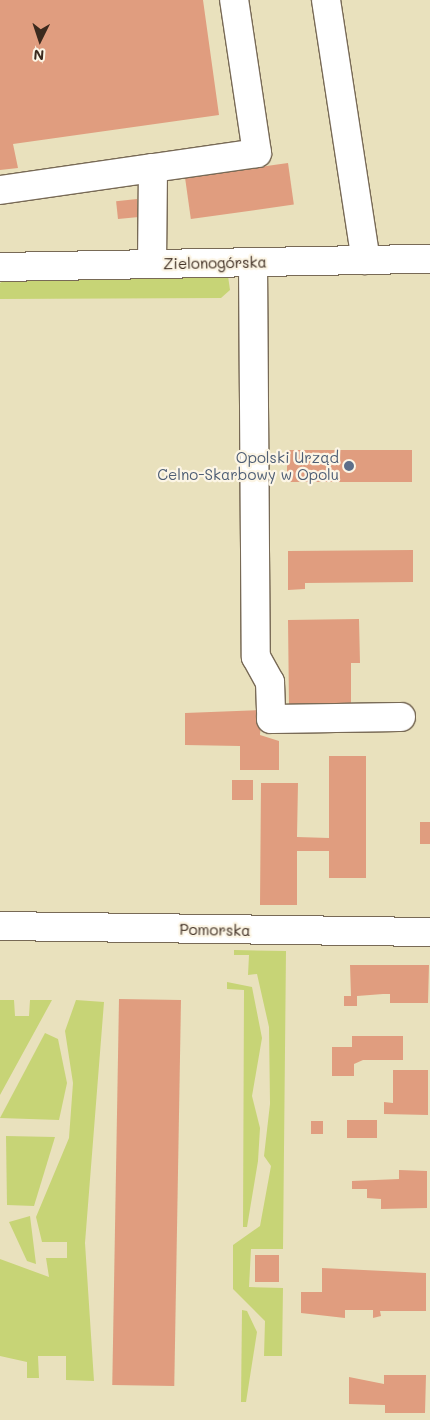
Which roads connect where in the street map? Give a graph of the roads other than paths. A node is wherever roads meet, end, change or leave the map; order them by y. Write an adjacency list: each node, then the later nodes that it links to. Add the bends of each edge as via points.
1 (234, 0): 3 (street, via 257,152)
2 (326, 0): 6 (street)
3 (154, 168): 4 (street); 8 (street)
4 (0, 190)
5 (430, 259): 6 (street, Zielonogórska)
6 (366, 260): 7 (street, Zielonogórska)
7 (253, 262): 8 (street, Zielonogórska); 10 (street, via 256,657 270,682 271,720)
8 (152, 264): 9 (street, Zielonogórska)
9 (0, 267)
10 (401, 717)
11 (0, 926): 12 (street, Pomorska)
12 (430, 932)

